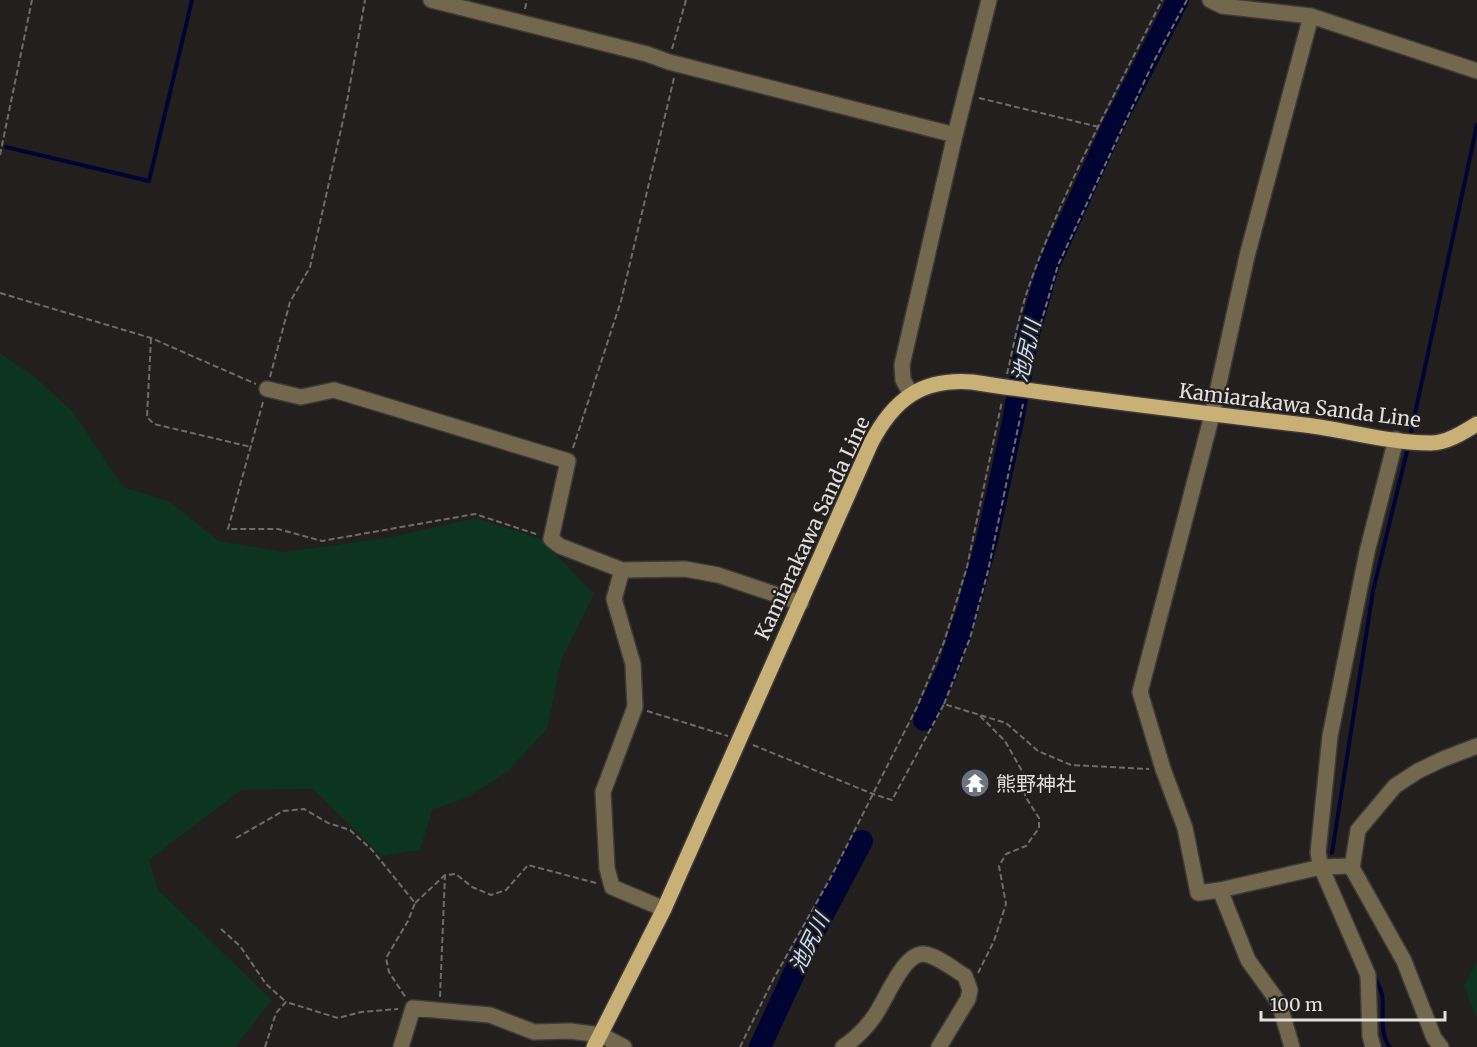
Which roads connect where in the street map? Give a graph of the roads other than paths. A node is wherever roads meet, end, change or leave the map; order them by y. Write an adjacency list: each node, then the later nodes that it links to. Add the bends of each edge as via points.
1 (431, 0): 6 (street)
2 (989, 0): 6 (street)
3 (1210, 0): 4 (street, via 1222,6)
4 (1311, 16): 5 (street); 9 (street, via 1247,256)
5 (1477, 71)
6 (955, 135): 8 (street, via 902,365 903,380)
7 (267, 389): 12 (street, via 301,397 334,390 568,460 551,539)
8 (911, 394): 9 (main road, Kamiarakawa Sanda Line, via 931,384 953,380); 13 (main road, Kamiarakawa Sanda Line, via 881,423)
9 (1212, 415): 11 (main road, Kamiarakawa Sanda Line); 17 (street, via 1140,692 1185,828 1198,893)
10 (1477, 424): 11 (main road, Kamiarakawa Sanda Line, via 1434,443)
11 (1396, 439): 15 (street, via 1367,552 1330,736 1318,853)
12 (622, 570): 13 (street, via 685,569 718,575); 18 (street, via 615,599 633,664 635,707 603,792 607,868 612,887)
13 (801, 603): 18 (main road, Kamiarakawa Sanda Line)
14 (1477, 746): 16 (street, via 1418,771 1395,786 1358,830)
15 (1321, 867): 16 (street); 17 (street); 25 (street, via 1368,975)
16 (1352, 868): 26 (street, via 1404,961)
17 (1220, 890): 24 (street, via 1248,960 1280,1003)
18 (664, 909): 19 (main road, Kamiarakawa Sanda Line)
19 (597, 1041): 20 (street, via 570,1031 534,1032 490,1015 412,1008); 21 (street)
20 (401, 1047)
21 (624, 1047)
22 (843, 1047): 23 (street, via 875,1016 904,966 916,955 932,956 965,976 970,990)
23 (939, 1047)
24 (1292, 1047)
25 (1373, 1047)
26 (1441, 1047)

